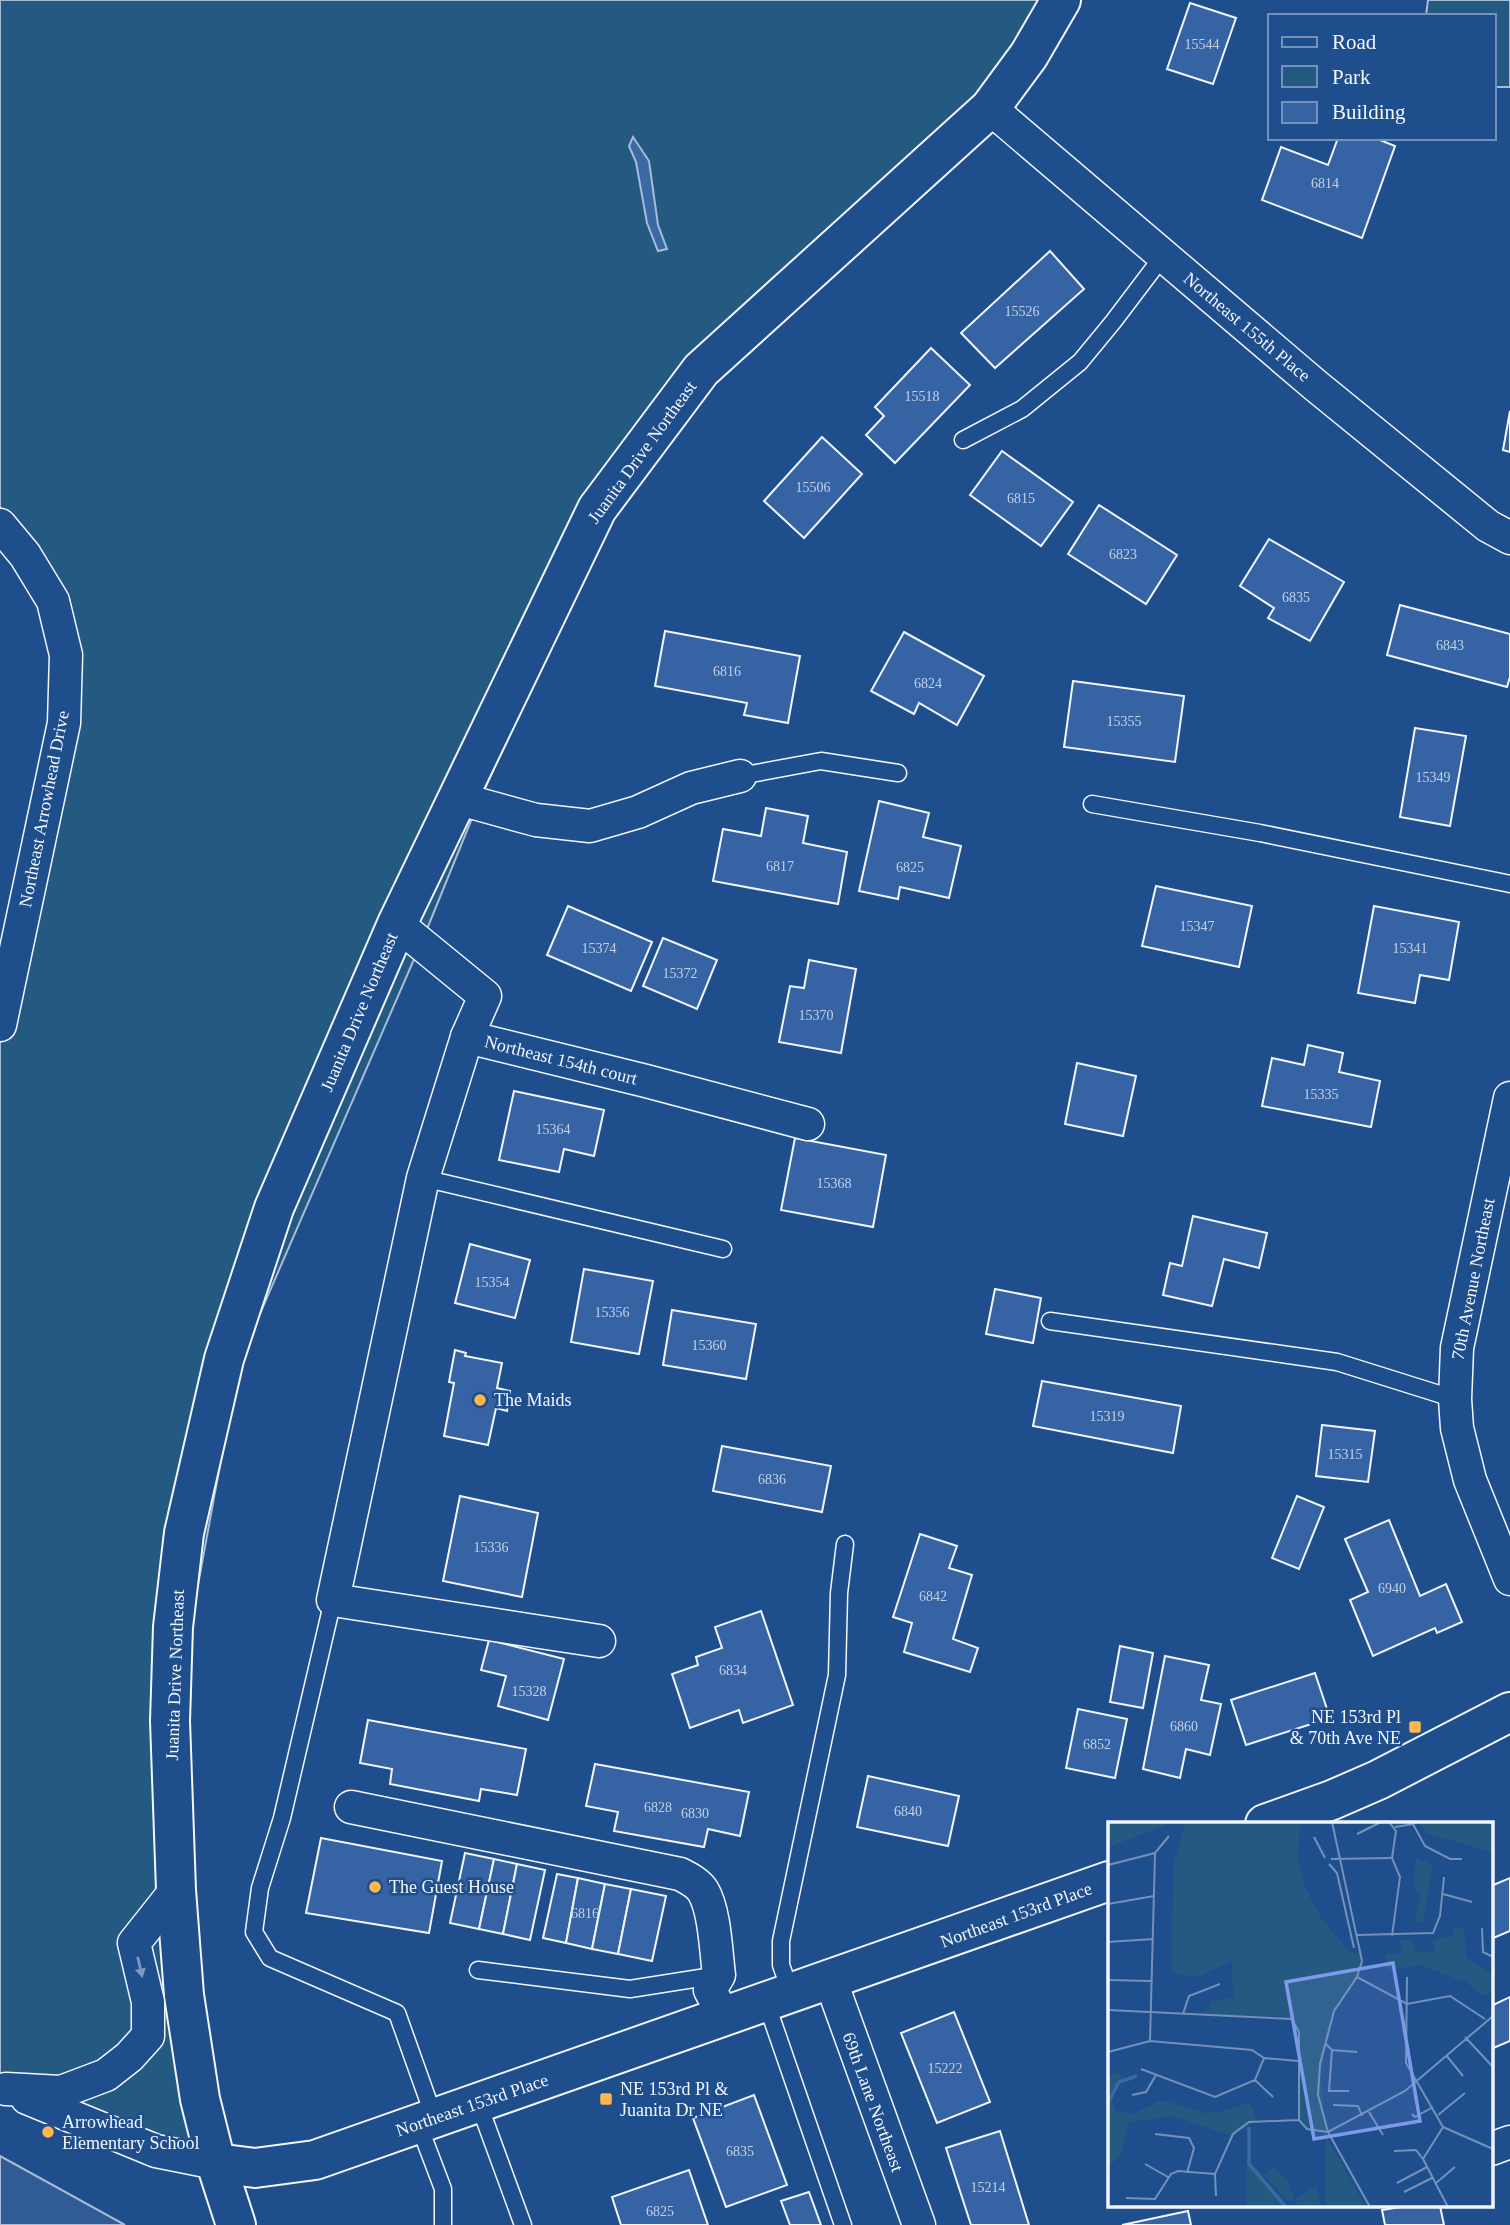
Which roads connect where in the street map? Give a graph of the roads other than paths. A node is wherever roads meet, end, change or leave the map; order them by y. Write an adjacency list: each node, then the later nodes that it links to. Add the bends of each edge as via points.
1 (1061, 0): 2 (main road, Juanita Drive Northeast)
2 (990, 108): 3 (street, Northeast 155th Place); 9 (main road, Juanita Drive Northeast, via 701,370 597,509)
3 (1163, 256): 4 (lane, via 1080,362 1022,409); 6 (street, Northeast 155th Place, via 1488,526)
4 (963, 440)
5 (0, 525): 13 (street, Northeast Arrowhead Drive, via 53,601 66,655 64,723)
6 (1510, 538)
7 (898, 774): 8 (lane, via 821,761)
8 (740, 776): 9 (street, via 691,788 638,813 590,826 536,820)
9 (456, 798): 12 (main road, Juanita Drive Northeast)
10 (1092, 804): 11 (lane, via 1260,832)
11 (1510, 884)
12 (397, 924): 14 (street, Northeast 154th court, via 485,996); 29 (main road, Juanita Drive Northeast, via 274,1208 224,1359 205,1439 184,1532 173,1627 170,1721)
13 (0, 1025)
14 (467, 1037): 16 (street, Northeast 154th court); 17 (street)
15 (1510, 1098): 20 (street, 70th Avenue Northeast, via 1457,1349)
16 (808, 1124)
17 (423, 1178): 18 (lane); 23 (street)
18 (723, 1249)
19 (1050, 1321): 20 (lane, via 1337,1362)
20 (1455, 1399): 22 (street, 70th Avenue Northeast, via 1470,1480)
21 (845, 1544): 33 (lane, via 837,1675 781,1941)
22 (1510, 1579)
23 (333, 1600): 24 (street); 37 (lane, via 282,1818 260,1888 254,1932 270,1958 397,2013)
24 (599, 1641)
25 (1510, 1712): 27 (main road, via 1378,1780)
26 (351, 1807): 31 (street, via 680,1874 702,1890)
27 (1271, 1822)
28 (1108, 1881): 32 (main road, Northeast 153rd Place)
29 (176, 1890): 35 (street, one-way to 35, via 134,1943 148,2002 148,2036 106,2076 61,2092); 40 (main road, Juanita Drive Northeast, via 184,1995 200,2099)
30 (478, 1970): 31 (lane, via 630,1989)
31 (719, 1975): 34 (street, via 710,1990)
32 (830, 1979): 33 (main road, Northeast 153rd Place); 45 (street, 69th Lane Northeast)
33 (778, 1997): 34 (main road, Northeast 153rd Place); 44 (lane)
34 (724, 2017): 36 (main road, Northeast 153rd Place)
35 (3, 2088): 40 (street, via 156,2151)
36 (478, 2102): 37 (main road, Northeast 153rd Place); 43 (lane)
37 (426, 2120): 40 (main road, Northeast 153rd Place, via 315,2160 255,2168); 42 (lane, via 443,2189)
38 (1510, 2142): 39 (street)
39 (1492, 2150)
40 (216, 2163): 41 (main road, Juanita Drive Northeast)
41 (236, 2225)
42 (443, 2225)
43 (523, 2225)
44 (843, 2225)
45 (919, 2225)

